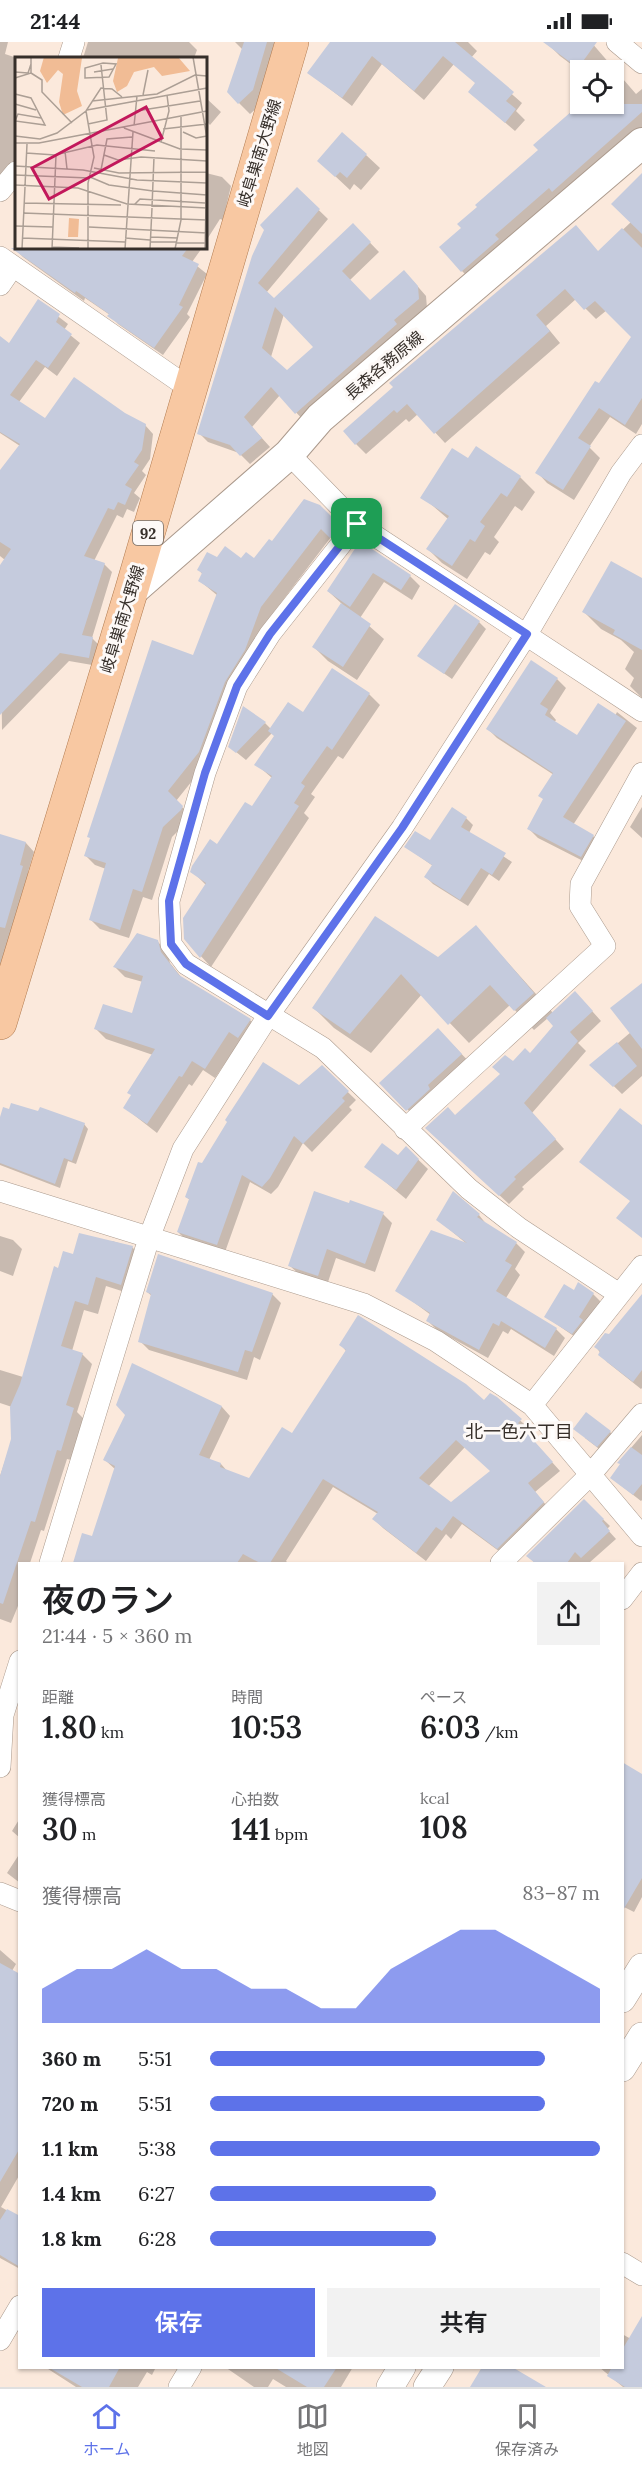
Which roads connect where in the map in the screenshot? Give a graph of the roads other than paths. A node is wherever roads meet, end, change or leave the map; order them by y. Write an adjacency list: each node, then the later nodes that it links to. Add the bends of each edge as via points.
1 (74, 42): 4 (street)
2 (292, 42): 11 (main road, 岐阜巣南大野線 / 92)
3 (616, 42): 5 (street)
4 (69, 57)
5 (642, 63)
6 (641, 145): 13 (main road, 長森各務原線, via 320,418)
7 (15, 173): 8 (street)
8 (0, 191)
9 (6, 261): 10 (street); 11 (street)
10 (0, 285)
11 (189, 388): 15 (main road, 岐阜巣南大野線 / 92)
12 (642, 445): 16 (street, via 621,473)
13 (289, 454): 14 (street); 15 (main road, 長森各務原線)
14 (357, 524): 16 (street); 19 (street, via 270,634 237,686 205,773 169,901 171,944 186,964)
15 (131, 592): 20 (main road, 岐阜巣南大野線 / 92)
16 (527, 634): 17 (street); 19 (street, via 402,828)
17 (642, 711)
18 (642, 773): 21 (street, via 581,884 580,906 605,946)
19 (268, 1016): 21 (street, via 323,1048); 23 (street, via 183,1149)
20 (0, 1023)
21 (405, 1129): 25 (street, via 469,1189 519,1228)
22 (0, 1191): 23 (street)
23 (149, 1238): 26 (street, via 364,1304 436,1341); 30 (street)
24 (642, 1266): 25 (street)
25 (619, 1294): 26 (street)
26 (532, 1405): 28 (street)
27 (642, 1414): 28 (street)
28 (590, 1475): 29 (street); 31 (street)
29 (641, 1533)
30 (50, 1562)
31 (502, 1562)
32 (642, 1573): 33 (street)
33 (624, 1596)
34 (18, 1674): 35 (street)
35 (11, 1719): 36 (street)
36 (0, 1767)
37 (0, 1893): 38 (street)
38 (18, 1901)
39 (642, 1966): 40 (street)
40 (624, 1996)
41 (642, 2036): 42 (street)
42 (624, 2065)
43 (624, 2265): 44 (street)
44 (642, 2275)
45 (18, 2309): 46 (street)
46 (0, 2340)
47 (190, 2369): 50 (street)
48 (401, 2369): 51 (street)
49 (439, 2369): 52 (street)
50 (179, 2387)
51 (390, 2387)
52 (427, 2387)

